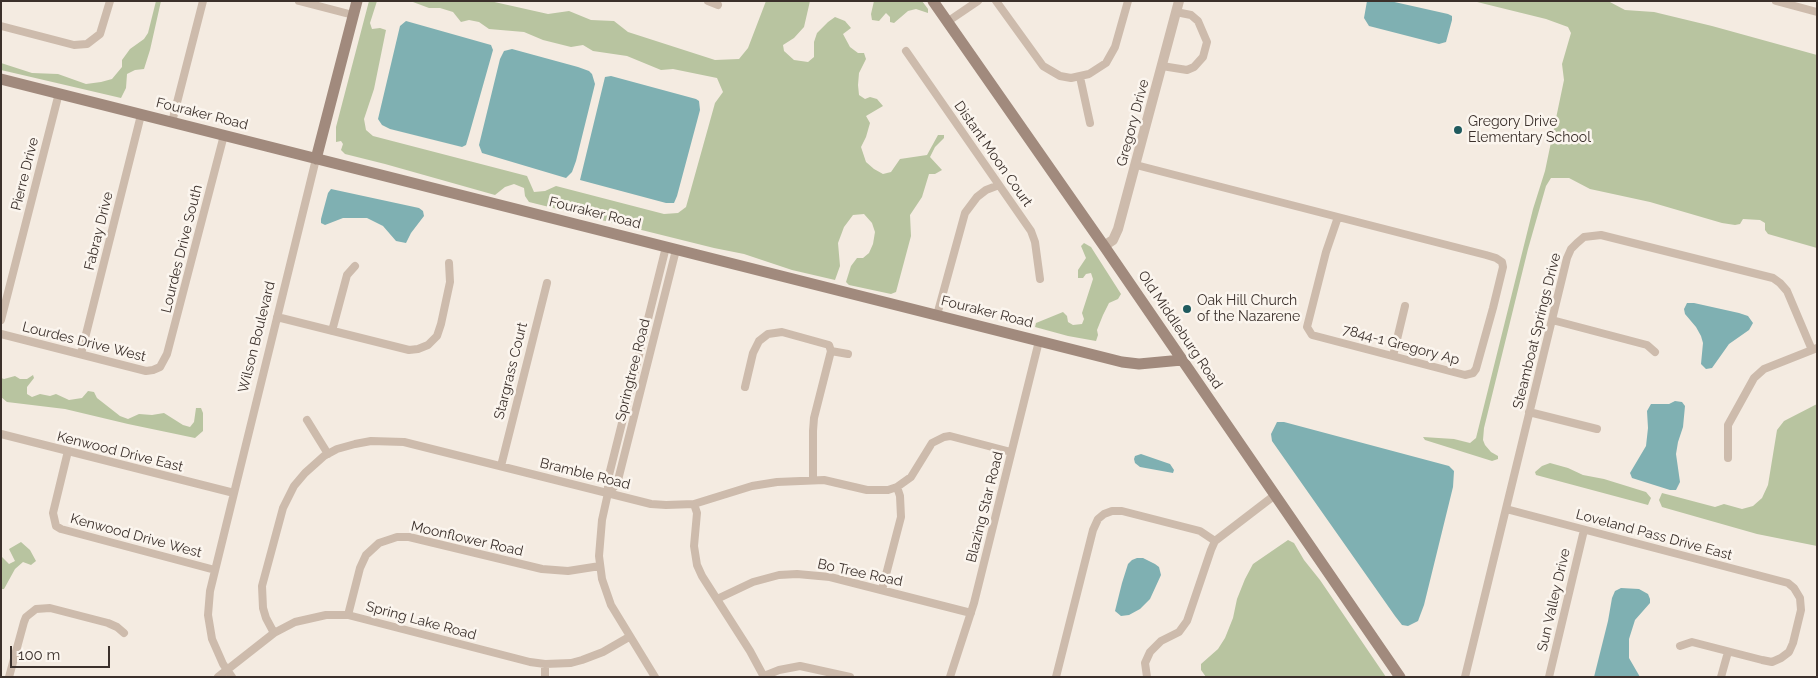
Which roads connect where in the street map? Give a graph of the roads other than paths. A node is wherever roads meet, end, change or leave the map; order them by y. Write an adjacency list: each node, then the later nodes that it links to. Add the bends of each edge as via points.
1 (110, 1): 18 (street, via 102,30 88,44 74,44)
2 (203, 1): 25 (street)
3 (299, 1): 16 (street)
4 (357, 1): 16 (main road, Wilson Boulevard)
5 (708, 1): 13 (street)
6 (933, 1): 17 (main road, Old Middleburg Road)
7 (978, 1): 17 (street)
8 (996, 1): 21 (street, via 1043,66 1060,76)
9 (1128, 1): 21 (street, via 1113,52 1106,63)
10 (1179, 1): 15 (street, Gregory Drive)
11 (1776, 1): 14 (street)
12 (1814, 1): 14 (street)
13 (718, 4)
14 (1814, 11)
15 (1176, 12): 20 (street, Gregory Drive); 20 (street, via 1198,21 1206,42 1203,57 1187,70)
16 (353, 15): 28 (main road, Wilson Boulevard)
17 (947, 22): 32 (main road, Old Middleburg Road)
18 (1, 26)
19 (906, 51): 30 (street, Distant Moon Court)
20 (1162, 66): 29 (street, Gregory Drive)
21 (1080, 76): 26 (street)
22 (1, 79): 23 (main road, Fouraker Road)
23 (58, 93): 24 (main road, Fouraker Road); 41 (street, Pierre Drive)
24 (141, 115): 25 (main road, Fouraker Road); 49 (street, Fabray Drive)
25 (172, 122): 27 (main road, Fouraker Road)
26 (1090, 124)
27 (224, 135): 28 (main road, Fouraker Road); 53 (street, Lourdes Drive South, via 168,354)
28 (316, 158): 33 (main road, Fouraker Road); 40 (street, Wilson Boulevard)
29 (1136, 165): 31 (street, 7844-1 Gregory Ap); 32 (street, Gregory Drive, via 1118,229 1113,240)
30 (999, 185): 36 (street, Distant Moon Court, via 1033,235); 39 (street, via 977,197 965,213)
31 (1338, 217): 51 (street, 7844-1 Gregory Ap, via 1326,252 1308,330 1312,335); 51 (street, 7844-1 Gregory Ap, via 1486,255 1502,262 1479,360 1473,373 1465,375)
32 (1104, 246): 52 (main road, Old Middleburg Road)
33 (671, 249): 39 (main road, Fouraker Road); 67 (street, Springtree Road, via 608,479)
34 (449, 263): 43 (street, via 446,307 437,336 428,345 410,350)
35 (355, 266): 43 (street, via 347,275)
36 (1040, 279)
37 (546, 283): 63 (street, Stargrass Court)
38 (1405, 306): 51 (street)
39 (937, 315): 45 (main road, Fouraker Road)
40 (277, 317): 43 (street); 66 (street, Wilson Boulevard)
41 (1, 320)
42 (1552, 320): 46 (street, Steamboat Springs Drive, via 1571,249 1584,237 1601,235 1773,278 1787,292); 48 (street, via 1647,345); 55 (street, Steamboat Springs Drive)
43 (332, 331)
44 (1, 334): 49 (street, Lourdes Drive West)
45 (1039, 341): 52 (main road, Fouraker Road, via 1131,363); 60 (street, Blazing Star Road)
46 (1814, 349): 62 (street, Steamboat Springs Drive, via 1764,369 1754,378 1728,425)
47 (831, 351): 50 (street); 54 (street, via 829,344 782,332 768,334 759,341 753,353); 64 (street, via 814,418)
48 (1655, 352)
49 (81, 354): 53 (street, Lourdes Drive West, via 146,370)
50 (848, 354)
51 (1393, 356)
52 (1182, 360): 68 (main road, Old Middleburg Road)
53 (160, 367)
54 (745, 387)
55 (1529, 412): 57 (street); 70 (street, Steamboat Springs Drive)
56 (307, 420): 61 (street)
57 (1598, 430)
58 (1, 434): 59 (street, Kenwood Drive East)
59 (68, 451): 66 (street, Kenwood Drive East); 74 (street, Kenwood Drive West, via 53,513 56,526)
60 (1011, 452): 65 (street, via 944,437 932,443 911,477); 77 (street, Blazing Star Road)
61 (328, 454): 63 (street, Bramble Road, via 355,444 392,440); 80 (street, Bramble Road, via 294,486 279,518 262,586 266,618)
62 (1728, 458)
63 (501, 466): 67 (street, Bramble Road)
64 (813, 480): 65 (street, Bramble Road, via 839,482 872,491); 69 (street, Bramble Road, via 752,486)
65 (896, 487): 75 (street, via 901,517)
66 (234, 493): 74 (street, Wilson Boulevard)
67 (608, 493): 69 (street, Bramble Road, via 651,504); 73 (street, Springtree Road, via 599,537)
68 (1274, 495): 72 (street); 95 (main road, Old Middleburg Road)
69 (694, 504): 76 (street, via 697,523 695,558)
70 (1506, 510): 71 (street, Loveland Pass Drive East); 96 (street, Steamboat Springs Drive)
71 (1584, 530): 83 (street, Loveland Pass Drive East, via 1788,582 1800,598 1789,652 1772,662); 97 (street, Sun Valley Drive)
72 (1215, 541): 93 (street, via 1200,531 1122,511 1112,511 1098,519); 94 (street, via 1187,621 1179,632 1161,641 1150,652 1145,663)
73 (600, 566): 78 (street, Moonflower Road, via 568,571 542,569 409,537 397,537 366,555); 81 (street, Springtree Road, via 608,597)
74 (215, 570): 85 (street, Wilson Boulevard, via 208,604 209,626)
75 (882, 590): 76 (street, Bo Tree Road, via 830,577 797,574 753,582); 77 (street, Bo Tree Road)
76 (717, 599): 90 (street)
77 (971, 613): 92 (street, Blazing Star Road)
78 (348, 615): 80 (street, Spring Lake Road, via 302,620); 84 (street, Spring Lake Road)
79 (124, 633): 86 (street, via 108,624 58,610 36,609 24,622)
80 (274, 633): 85 (street, Spring Lake Road)
81 (629, 636): 84 (street, Spring Lake Road, via 582,660); 89 (street, Springtree Road)
82 (1680, 646): 83 (street, via 1692,642)
83 (1728, 652): 98 (street)
84 (545, 664): 88 (street)
85 (229, 673): 87 (street, Spring Lake Road)
86 (9, 677)
87 (218, 677)
88 (545, 677)
89 (655, 677)
90 (764, 677): 91 (street, via 800,666)
91 (850, 677)
92 (950, 677)
93 (1056, 677)
94 (1147, 677)
95 (1400, 677)
96 (1465, 677)
97 (1549, 677)
98 (1721, 677)

